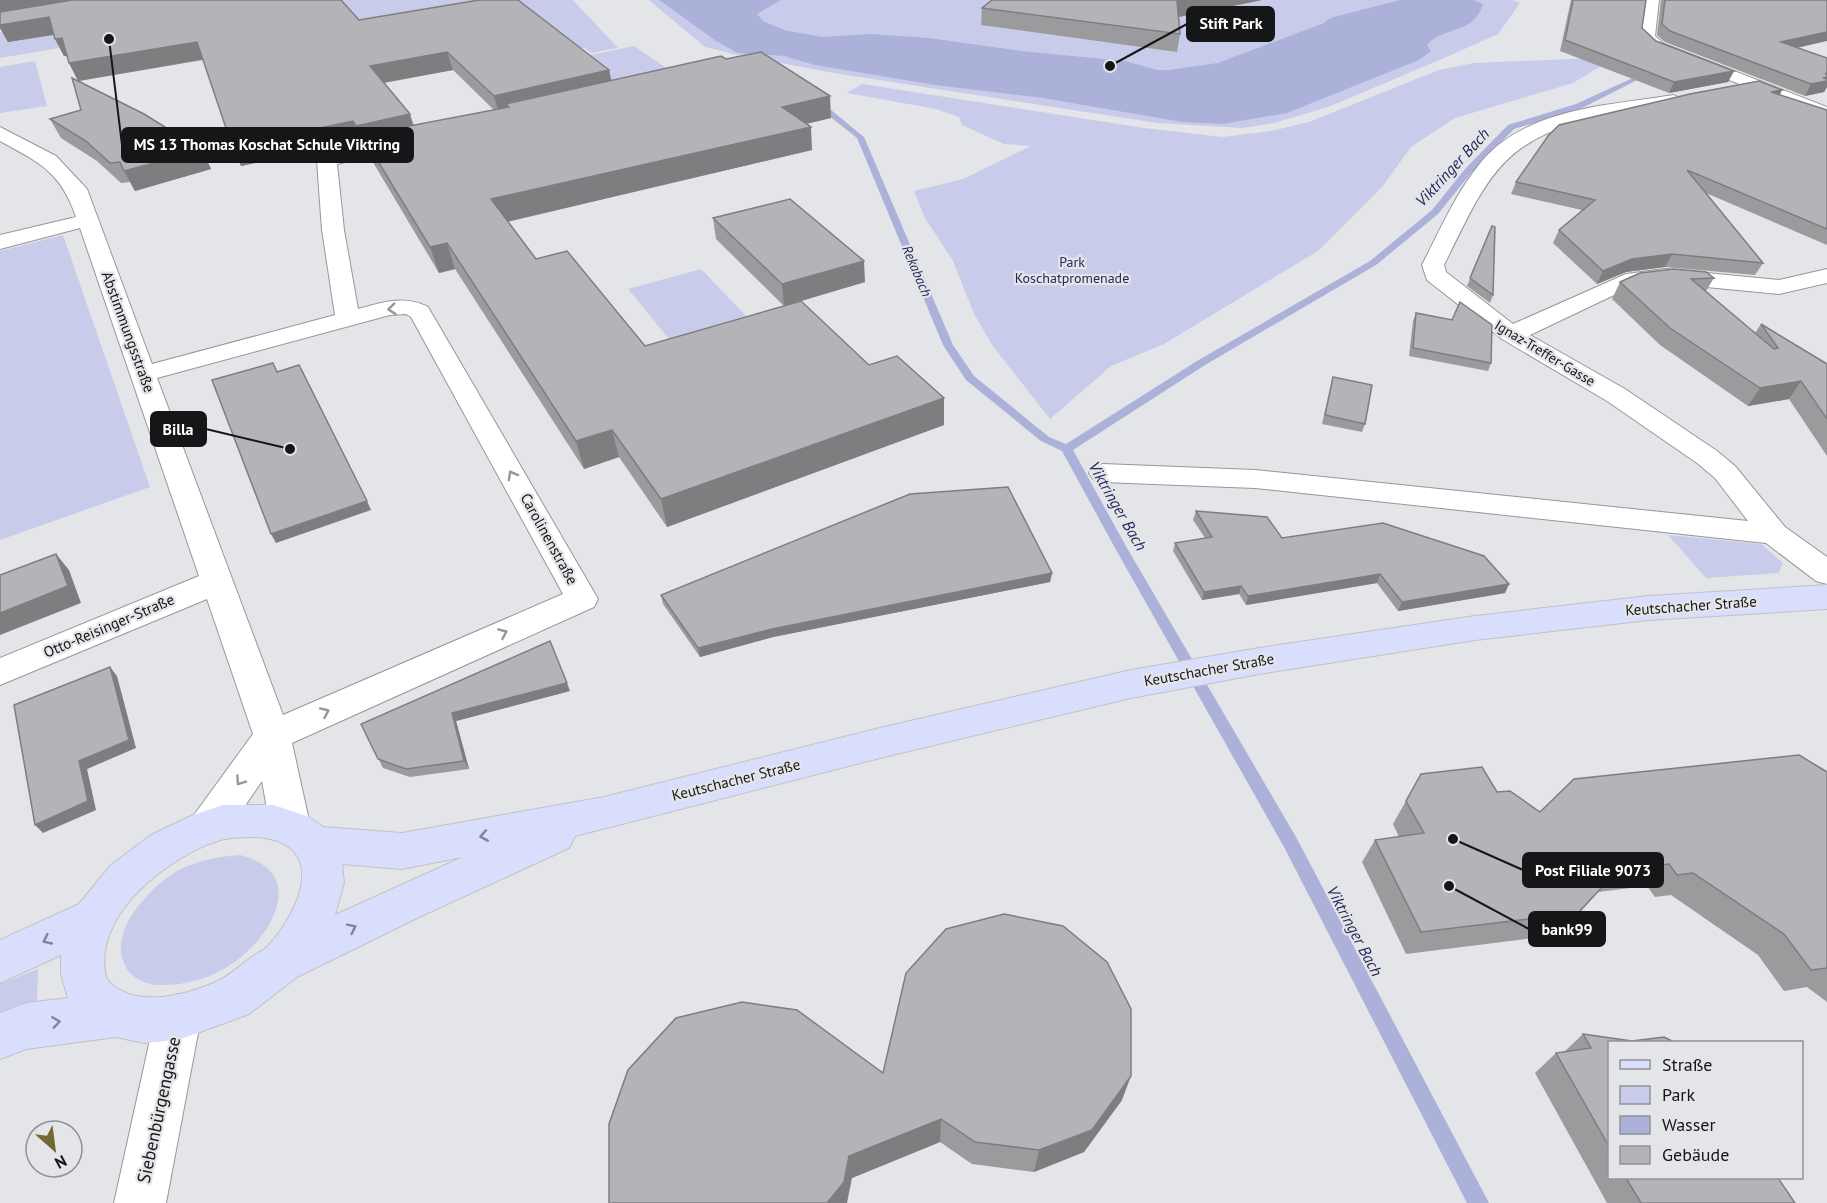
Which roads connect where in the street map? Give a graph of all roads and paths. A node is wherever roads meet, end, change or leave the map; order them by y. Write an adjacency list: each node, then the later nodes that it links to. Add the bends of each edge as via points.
1 (1652, 0): 2 (street, via 1647,37 1658,47)
2 (1753, 85): 3 (street); 5 (street)
3 (1718, 92)
4 (1695, 96): 12 (street, Ignaz-Treffer-Gasse, via 1555,122 1531,132 1498,156 1469,196 1433,265 1443,284)
5 (1827, 113)
6 (0, 133): 8 (street, Abstimmungsstraße, via 61,170 77,189)
7 (432, 136): 11 (street, via 327,161 333,230)
8 (88, 220): 9 (street); 13 (street, Abstimmungsstraße)
9 (0, 242)
10 (1827, 276): 12 (street, via 1779,286 1647,277 1626,281)
11 (348, 318): 13 (street, Carolinenstraße); 20 (street, Carolinenstraße, one-way to 11, via 582,599 420,312 389,308)
12 (1510, 334): 15 (street, Ignaz-Treffer-Gasse, via 1616,395 1707,457 1725,472)
13 (143, 374): 17 (street, Abstimmungsstraße)
14 (1103, 473): 15 (street, via 1255,479)
15 (1774, 534): 16 (street, Ignaz-Treffer-Gasse)
16 (1827, 573)
17 (218, 581): 19 (street, Otto-Reisinger-Straße); 20 (street, Abstimmungsstraße)
18 (1827, 597): 21 (main road, Keutschacher Straße, via 1637,609 1475,628 1259,661 1131,684)
19 (0, 672)
20 (272, 736): 22 (street, one-way to 22); 23 (street, Abstimmungsstraße)
21 (604, 814): 23 (main road, Keutschacher Straße, one-way to 23, via 402,851); 26 (main road, Keutschacher Straße, one-way to 21)
22 (208, 827): 23 (main road, Keutschacher Straße, via 251,819); 24 (main road, Keutschacher Straße, via 163,848 123,879)
23 (302, 834): 26 (main road, Keutschacher Straße, via 325,868 321,898 307,930)
24 (93, 918): 25 (main road, Keutschacher Straße, one-way to 25); 27 (main road, Keutschacher Straße, via 82,947 82,976 94,998)
25 (0, 962)
26 (280, 962): 28 (main road, Keutschacher Straße, via 233,998)
27 (116, 1014): 28 (main road, Keutschacher Straße, via 144,1020); 29 (main road, Keutschacher Straße, one-way to 27, via 26,1026)
28 (178, 1017): 30 (street, Siebenbürgengasse)
29 (0, 1036)
30 (140, 1203)

